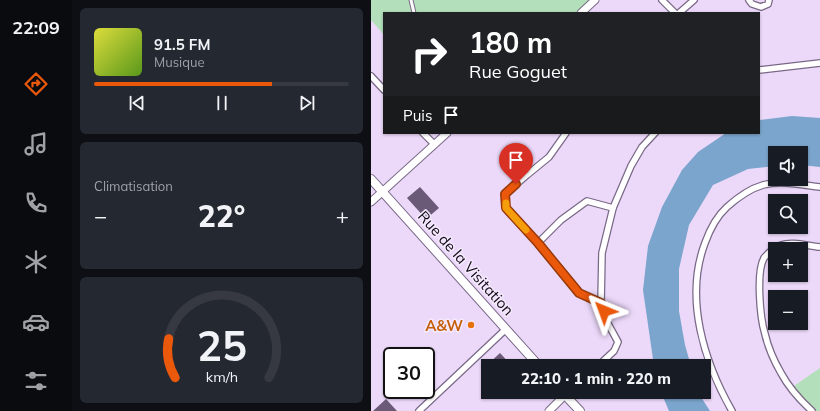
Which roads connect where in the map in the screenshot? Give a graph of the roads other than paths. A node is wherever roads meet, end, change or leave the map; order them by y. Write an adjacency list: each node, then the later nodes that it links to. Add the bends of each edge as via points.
1 (411, 0): 7 (lane)
2 (595, 0): 8 (street)
3 (662, 0): 9 (street)
4 (693, 0): 10 (street)
5 (749, 0): 6 (street, via 761,7 768,4)
6 (769, 0)
7 (414, 12)
8 (582, 12)
9 (674, 12)
10 (680, 12)
11 (820, 63): 12 (street)
12 (760, 70)
13 (371, 76): 14 (street)
14 (383, 89)
15 (424, 134): 19 (street)
16 (446, 134): 19 (street)
17 (565, 134): 25 (street, via 549,157 505,194 506,208)
18 (654, 134): 24 (street, via 638,154)
19 (434, 144): 22 (street)
20 (371, 179): 22 (main road, Rue de la Visitation)
21 (820, 187): 36 (street, via 781,182 752,189 722,211 700,255 696,275 699,326 710,365)
22 (382, 191): 23 (street); 28 (main road, Rue de la Visitation)
23 (371, 202)
24 (613, 208): 25 (street, via 587,201 561,220); 27 (street, via 602,253)
25 (538, 243): 27 (street, via 579,293)
26 (820, 247): 37 (street, via 790,243 781,245 764,259 760,270 760,306 764,333 781,373 802,402)
27 (601, 303): 30 (street, via 606,320 618,342 614,351)
28 (506, 329): 29 (main road, Rue de la Visitation); 33 (street)
29 (533, 359)
30 (605, 359)
31 (560, 399): 34 (street)
32 (571, 399): 35 (main road)
33 (419, 411)
34 (549, 411)
35 (580, 411)
36 (732, 411)
37 (812, 411)

